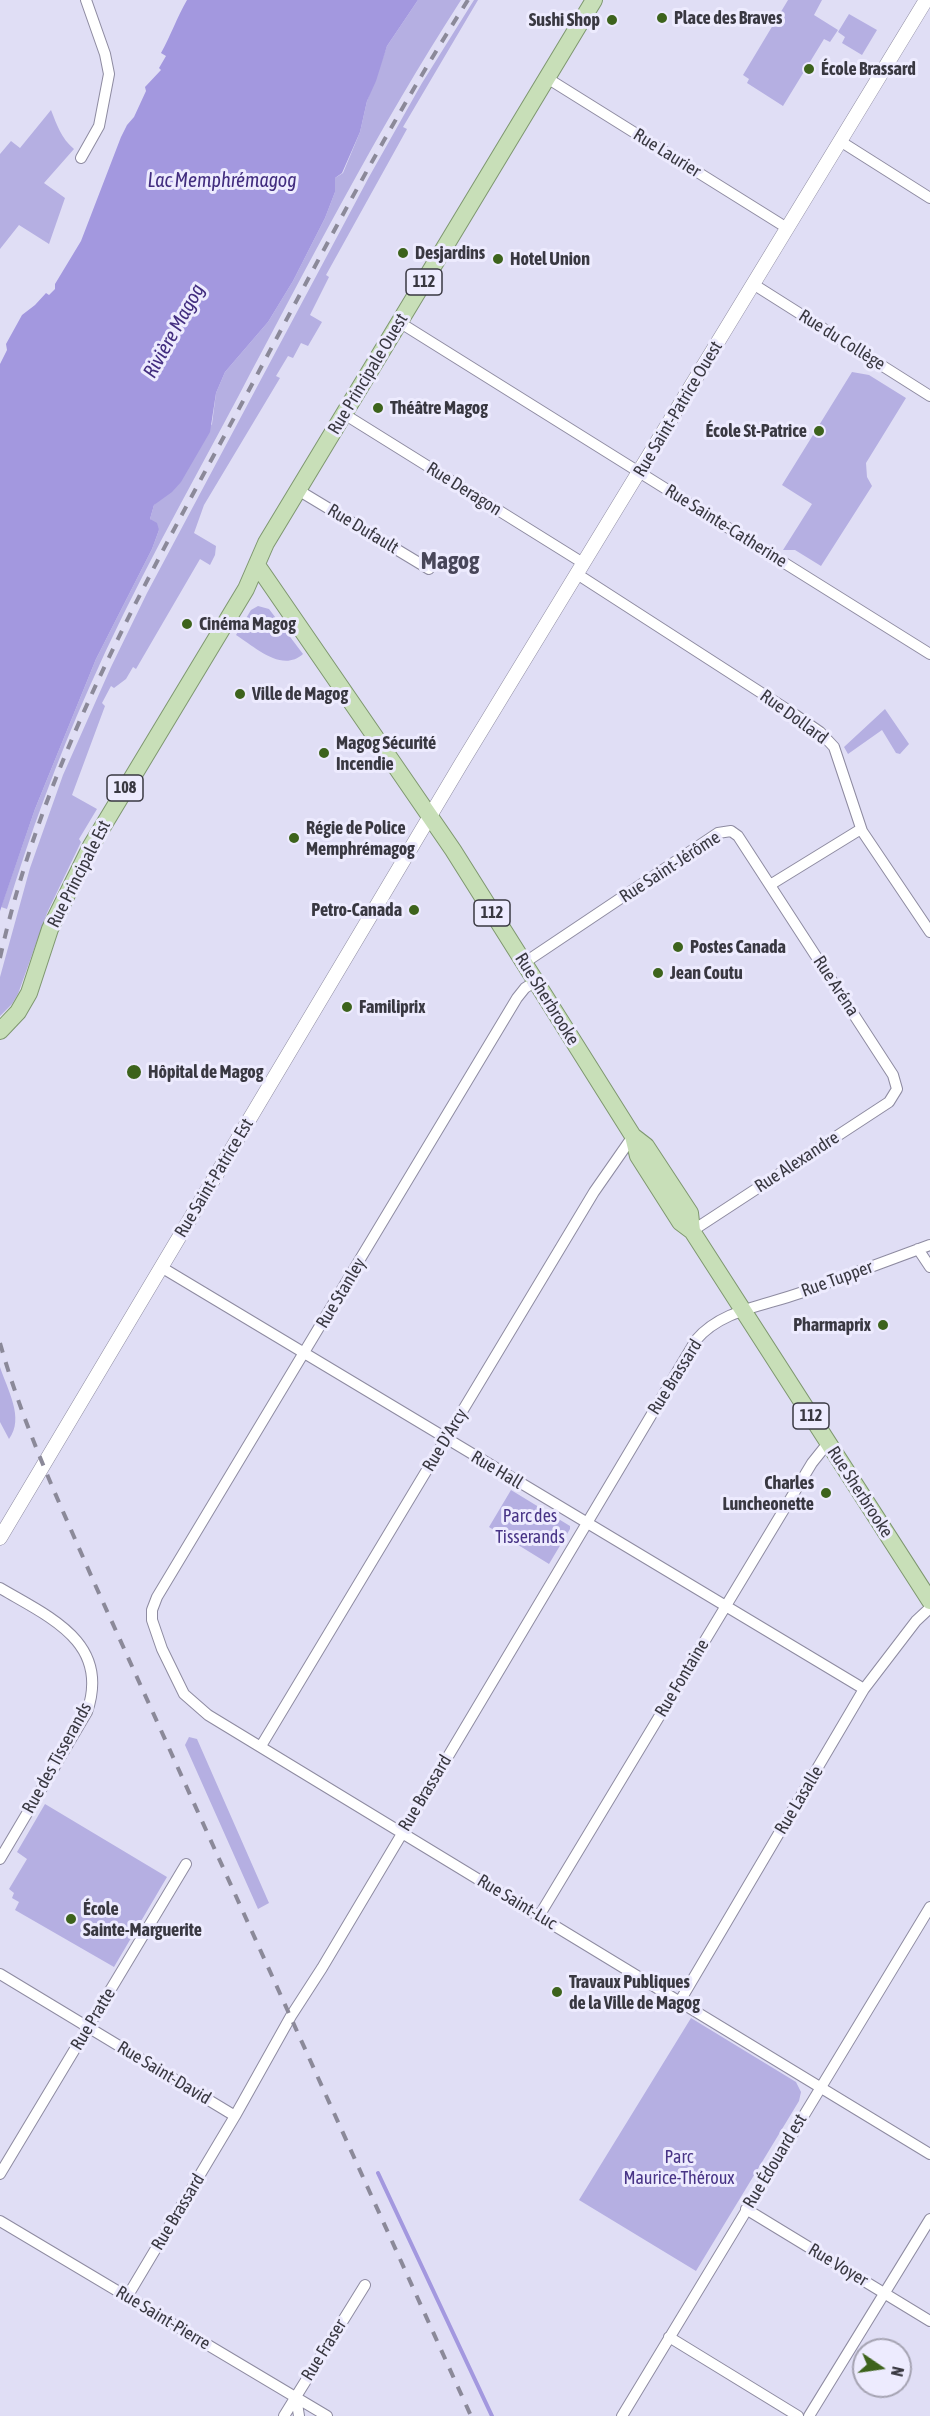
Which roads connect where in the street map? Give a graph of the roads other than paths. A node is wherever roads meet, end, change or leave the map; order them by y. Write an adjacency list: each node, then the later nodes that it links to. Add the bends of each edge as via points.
1 (86, 0): 6 (street, via 109,74 99,126)
2 (594, 0): 4 (main road, Rue Principale Ouest / 112)
3 (926, 0): 5 (street, Rue Saint-Patrice Ouest)
4 (547, 78): 8 (street, Rue Laurier); 10 (main road, Rue Principale Ouest / 112)
5 (840, 141): 7 (street); 8 (street, Rue Saint-Patrice Ouest)
6 (81, 158)
7 (930, 198)
8 (787, 228): 9 (street, Rue Saint-Patrice Ouest)
9 (753, 284): 11 (street, Rue du Collège); 13 (street, Rue Saint-Patrice Ouest)
10 (399, 322): 12 (main road, Rue Principale Ouest / 112); 13 (street, Rue Sainte-Catherine)
11 (930, 396)
12 (344, 414): 14 (main road, Rue Principale Ouest / 112); 17 (street, Rue Deragon)
13 (640, 473): 17 (street, Rue Saint-Patrice Ouest); 18 (street, Rue Sainte-Catherine)
14 (298, 490): 15 (main road, Rue Principale Ouest / 112); 16 (street, Rue Dufault)
15 (257, 565): 19 (main road, Rue Sherbrooke / 112); 25 (main road, Rue Principale Est / 108, via 86,854 50,928 29,993)
16 (429, 568)
17 (580, 569): 19 (street, Rue Saint-Patrice Ouest); 20 (street, Rue Dollard, via 820,732 840,760)
18 (930, 654)
19 (429, 818): 23 (main road, Rue Sherbrooke / 112); 31 (street, Rue Saint-Patrice Est)
20 (861, 829): 21 (street); 22 (street, Rue Dollard)
21 (770, 885): 23 (street, Rue Saint-Jérôme, via 738,836 722,831); 26 (street, Rue Aréna, via 893,1075)
22 (930, 932)
23 (524, 963): 24 (main road, Rue Sherbrooke / 112)
24 (536, 981): 27 (main road, Rue Sherbrooke / 112); 34 (street, Rue Stanley, via 517,998)
25 (5, 1025)
26 (897, 1089): 28 (street, Rue Alexandre, via 889,1101)
27 (633, 1136): 28 (main road, Rue Sherbrooke / 112, via 638,1156 680,1222); 35 (street, Rue D'Arcy, via 603,1178)
28 (692, 1231): 33 (main road, Rue Sherbrooke / 112)
29 (930, 1245): 30 (street, Rue Tupper)
30 (918, 1249): 32 (street); 33 (street, Rue Tupper)
31 (161, 1267): 34 (street, Rue Hall); 38 (street, Rue Saint-Patrice Est)
32 (930, 1268)
33 (744, 1310): 36 (main road, Rue Sherbrooke / 112); 37 (street, Rue Brassard, via 710,1326 696,1340)
34 (305, 1353): 35 (street, Rue Hall); 43 (street, Rue Stanley)
35 (445, 1439): 37 (street, Rue Hall); 45 (street, Rue D'Arcy)
36 (828, 1443): 40 (main road, Rue Sherbrooke / 112); 41 (street, Rue Fontaine, via 812,1462)
37 (587, 1524): 41 (street, Rue Hall); 46 (street, Rue Brassard)
38 (0, 1538)
39 (0, 1588): 47 (street, Rue des Tisserands, via 76,1639 87,1656 93,1684 87,1712)
40 (930, 1601)
41 (725, 1606): 44 (street, Rue Hall); 50 (street, Rue Fontaine)
42 (930, 1608): 44 (street, Rue Lasalle)
43 (152, 1610): 45 (street, Rue Saint-Luc, via 153,1627 184,1694 208,1715)
44 (864, 1689): 52 (street, Rue Lasalle)
45 (261, 1746): 46 (street, Rue Saint-Luc)
46 (402, 1832): 50 (street, Rue Saint-Luc); 55 (street, Rue Brassard)
47 (0, 1859)
48 (186, 1864): 53 (street, Rue Pratte)
49 (930, 1907): 54 (street, Rue Édouard est)
50 (539, 1916): 52 (street, Rue Saint-Luc)
51 (0, 1974): 53 (street, Rue Saint-David)
52 (680, 2001): 54 (street, Rue Saint-Luc)
53 (88, 2026): 55 (street, Rue Saint-David); 57 (street, Rue Pratte)
54 (820, 2086): 56 (street, Rue Saint-Luc); 58 (street, Rue Édouard est)
55 (235, 2116): 63 (street, Rue Brassard)
56 (930, 2154)
57 (0, 2174)
58 (746, 2209): 62 (street, Rue Voyer); 65 (street, Rue Édouard est)
59 (930, 2219): 62 (street)
60 (0, 2221): 63 (street, Rue Saint-Pierre)
61 (365, 2285): 66 (street, Rue Fraser)
62 (884, 2293): 64 (street, Rue Voyer); 72 (street)
63 (127, 2297): 66 (street, Rue Saint-Pierre)
64 (930, 2321)
65 (669, 2337): 70 (street, Rue Édouard est); 71 (street)
66 (296, 2397): 67 (street, Rue Fraser); 68 (street); 69 (street, Rue Saint-Pierre)
67 (284, 2416)
68 (299, 2416)
69 (327, 2416)
70 (622, 2416)
71 (798, 2416)
72 (808, 2416)

